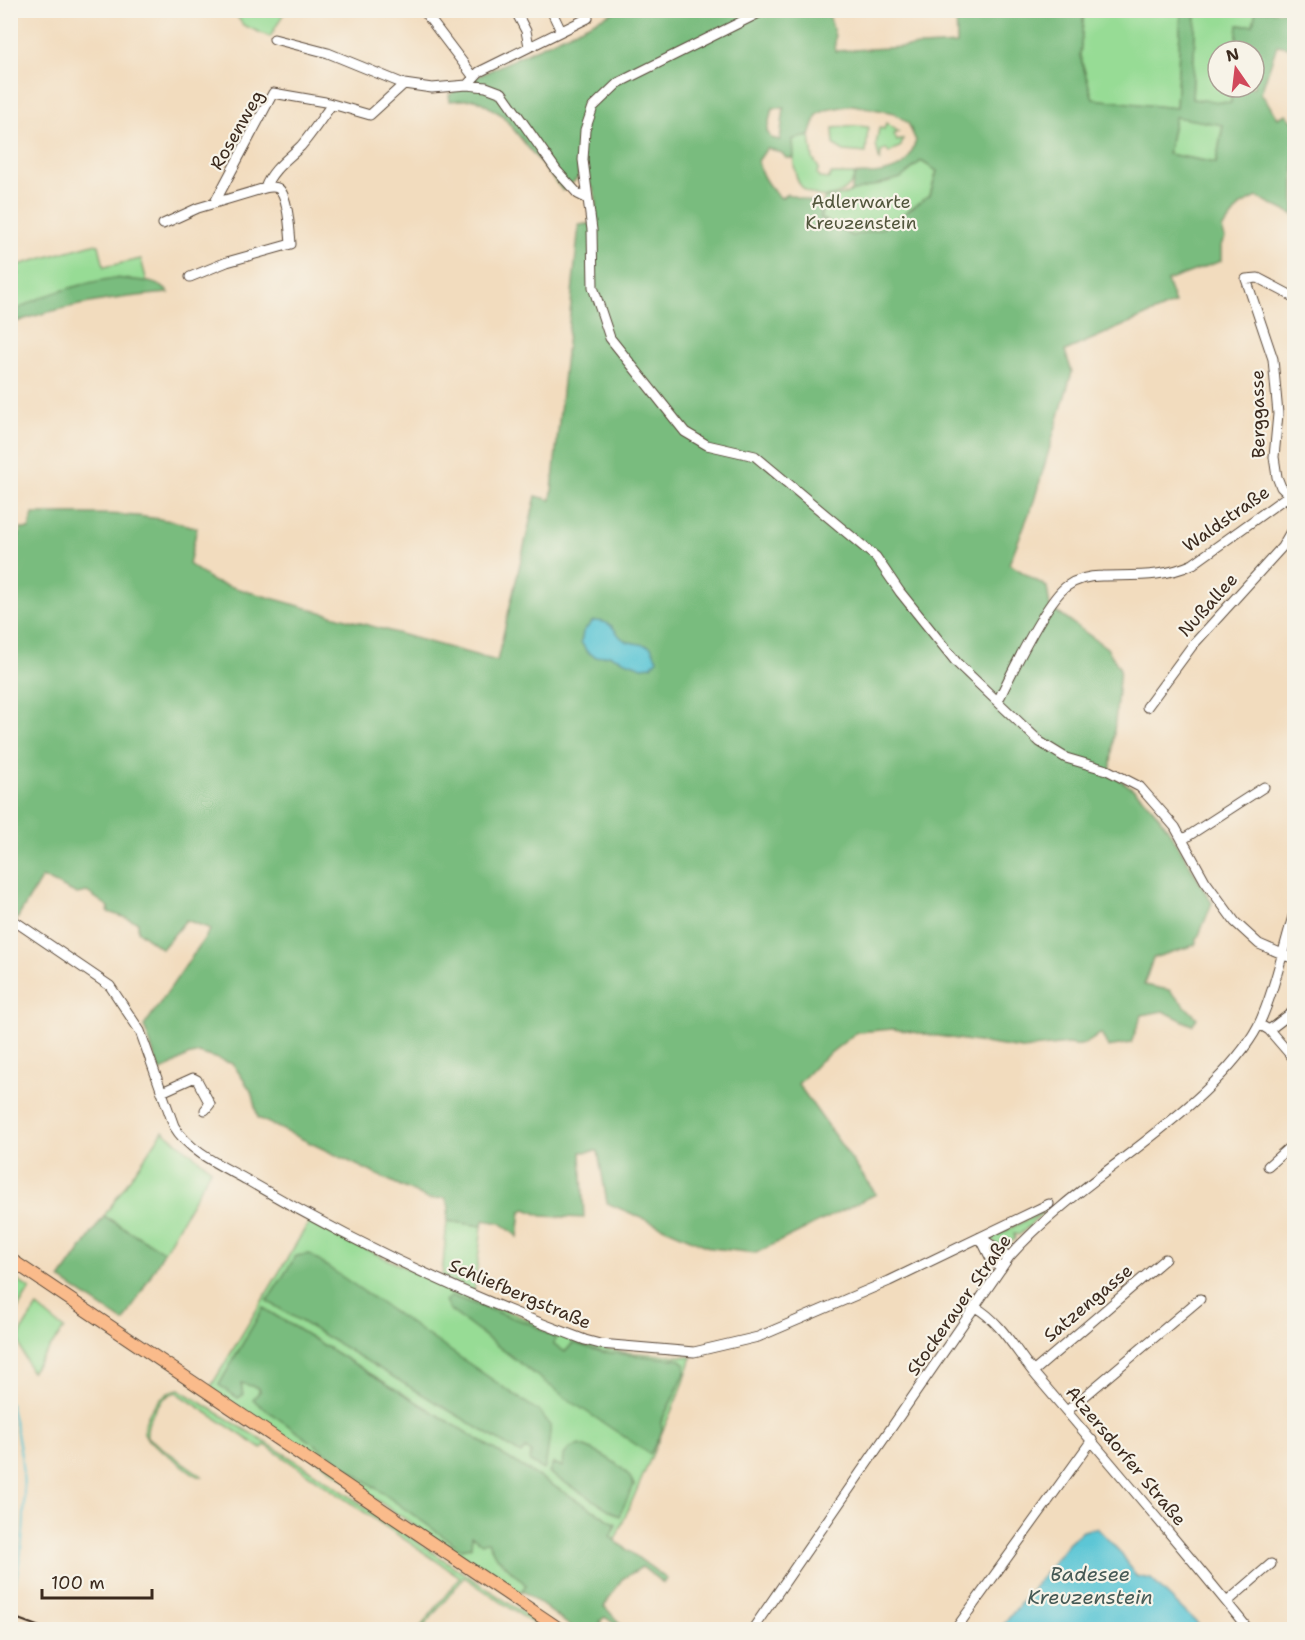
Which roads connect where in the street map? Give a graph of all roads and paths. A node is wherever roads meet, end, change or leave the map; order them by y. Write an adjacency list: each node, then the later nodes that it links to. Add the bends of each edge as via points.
1 (423, 10): 11 (street)
2 (514, 10): 10 (street)
3 (551, 10): 8 (street)
4 (765, 10): 16 (street, via 618,83 600,98 588,119 583,144)
5 (1276, 10): 6 (street)
6 (1294, 12)
7 (587, 14): 8 (street)
8 (561, 31): 10 (street)
9 (274, 39): 12 (street, via 328,53)
10 (529, 46): 11 (street)
11 (473, 76): 13 (street)
12 (404, 84): 13 (street, via 432,88); 14 (street, Rosenweg, via 370,115)
13 (467, 85): 16 (street, via 496,90 507,97 544,154 578,194)
14 (332, 105): 15 (street); 17 (street, Rosenweg, via 273,93)
15 (265, 188): 17 (street); 19 (street, via 276,187 284,197 291,244)
16 (588, 199): 24 (street, via 593,287 610,338 685,432 707,445 755,456 876,557 957,663)
17 (215, 202): 18 (street)
18 (163, 224)
19 (190, 277)
20 (1294, 297): 21 (street, Berggasse, via 1258,278 1246,279 1273,359 1278,414 1274,457 1281,487)
21 (1292, 494): 22 (street, Berggasse); 24 (street, Waldstraße, via 1180,570 1089,577 1066,586 1050,606)
22 (1294, 514)
23 (1294, 526): 25 (street, Nußallee, via 1282,547 1192,646)
24 (998, 701): 27 (street, via 1052,750 1140,787 1154,799)
25 (1148, 707)
26 (1264, 787): 27 (street)
27 (1182, 840): 30 (street, via 1235,922 1259,944)
28 (1294, 913): 30 (street, Stockerauer Straße)
29 (10, 918): 36 (street, Schliefbergstraße, via 110,986 140,1031)
30 (1282, 953): 31 (street); 33 (street, Stockerauer Straße)
31 (1294, 959)
32 (1294, 1011): 34 (street)
33 (1259, 1024): 34 (street); 42 (street, Stockerauer Straße, via 1225,1071 1192,1104 1059,1208)
34 (1269, 1030): 35 (street)
35 (1294, 1059)
36 (162, 1092): 37 (street, via 193,1078 198,1080 210,1104); 41 (street, Schliefbergstraße, via 179,1135 261,1188 333,1228 433,1275 600,1344 672,1352 719,1348 798,1320)
37 (205, 1110)
38 (1294, 1143): 39 (street)
39 (1268, 1166)
40 (1048, 1204): 41 (street, Schliefbergstraße)
41 (980, 1237): 42 (street); 45 (street)
42 (1009, 1257): 45 (street, Stockerauer Straße)
43 (10, 1259): 53 (main road)
44 (1166, 1259): 48 (street, Satzengasse)
45 (1001, 1269): 47 (street, Stockerauer Straße)
46 (1200, 1299): 49 (street)
47 (975, 1307): 48 (street, Atzersdorfer Straße, via 988,1314); 54 (street, Stockerauer Straße)
48 (1033, 1372): 49 (street, Atzersdorfer Straße)
49 (1066, 1411): 50 (street, Atzersdorfer Straße)
50 (1092, 1440): 52 (street, Atzersdorfer Straße); 55 (street)
51 (1271, 1564): 52 (street)
52 (1227, 1602): 56 (street, Atzersdorfer Straße)
53 (561, 1629)
54 (752, 1629)
55 (955, 1629)
56 (1249, 1629)

